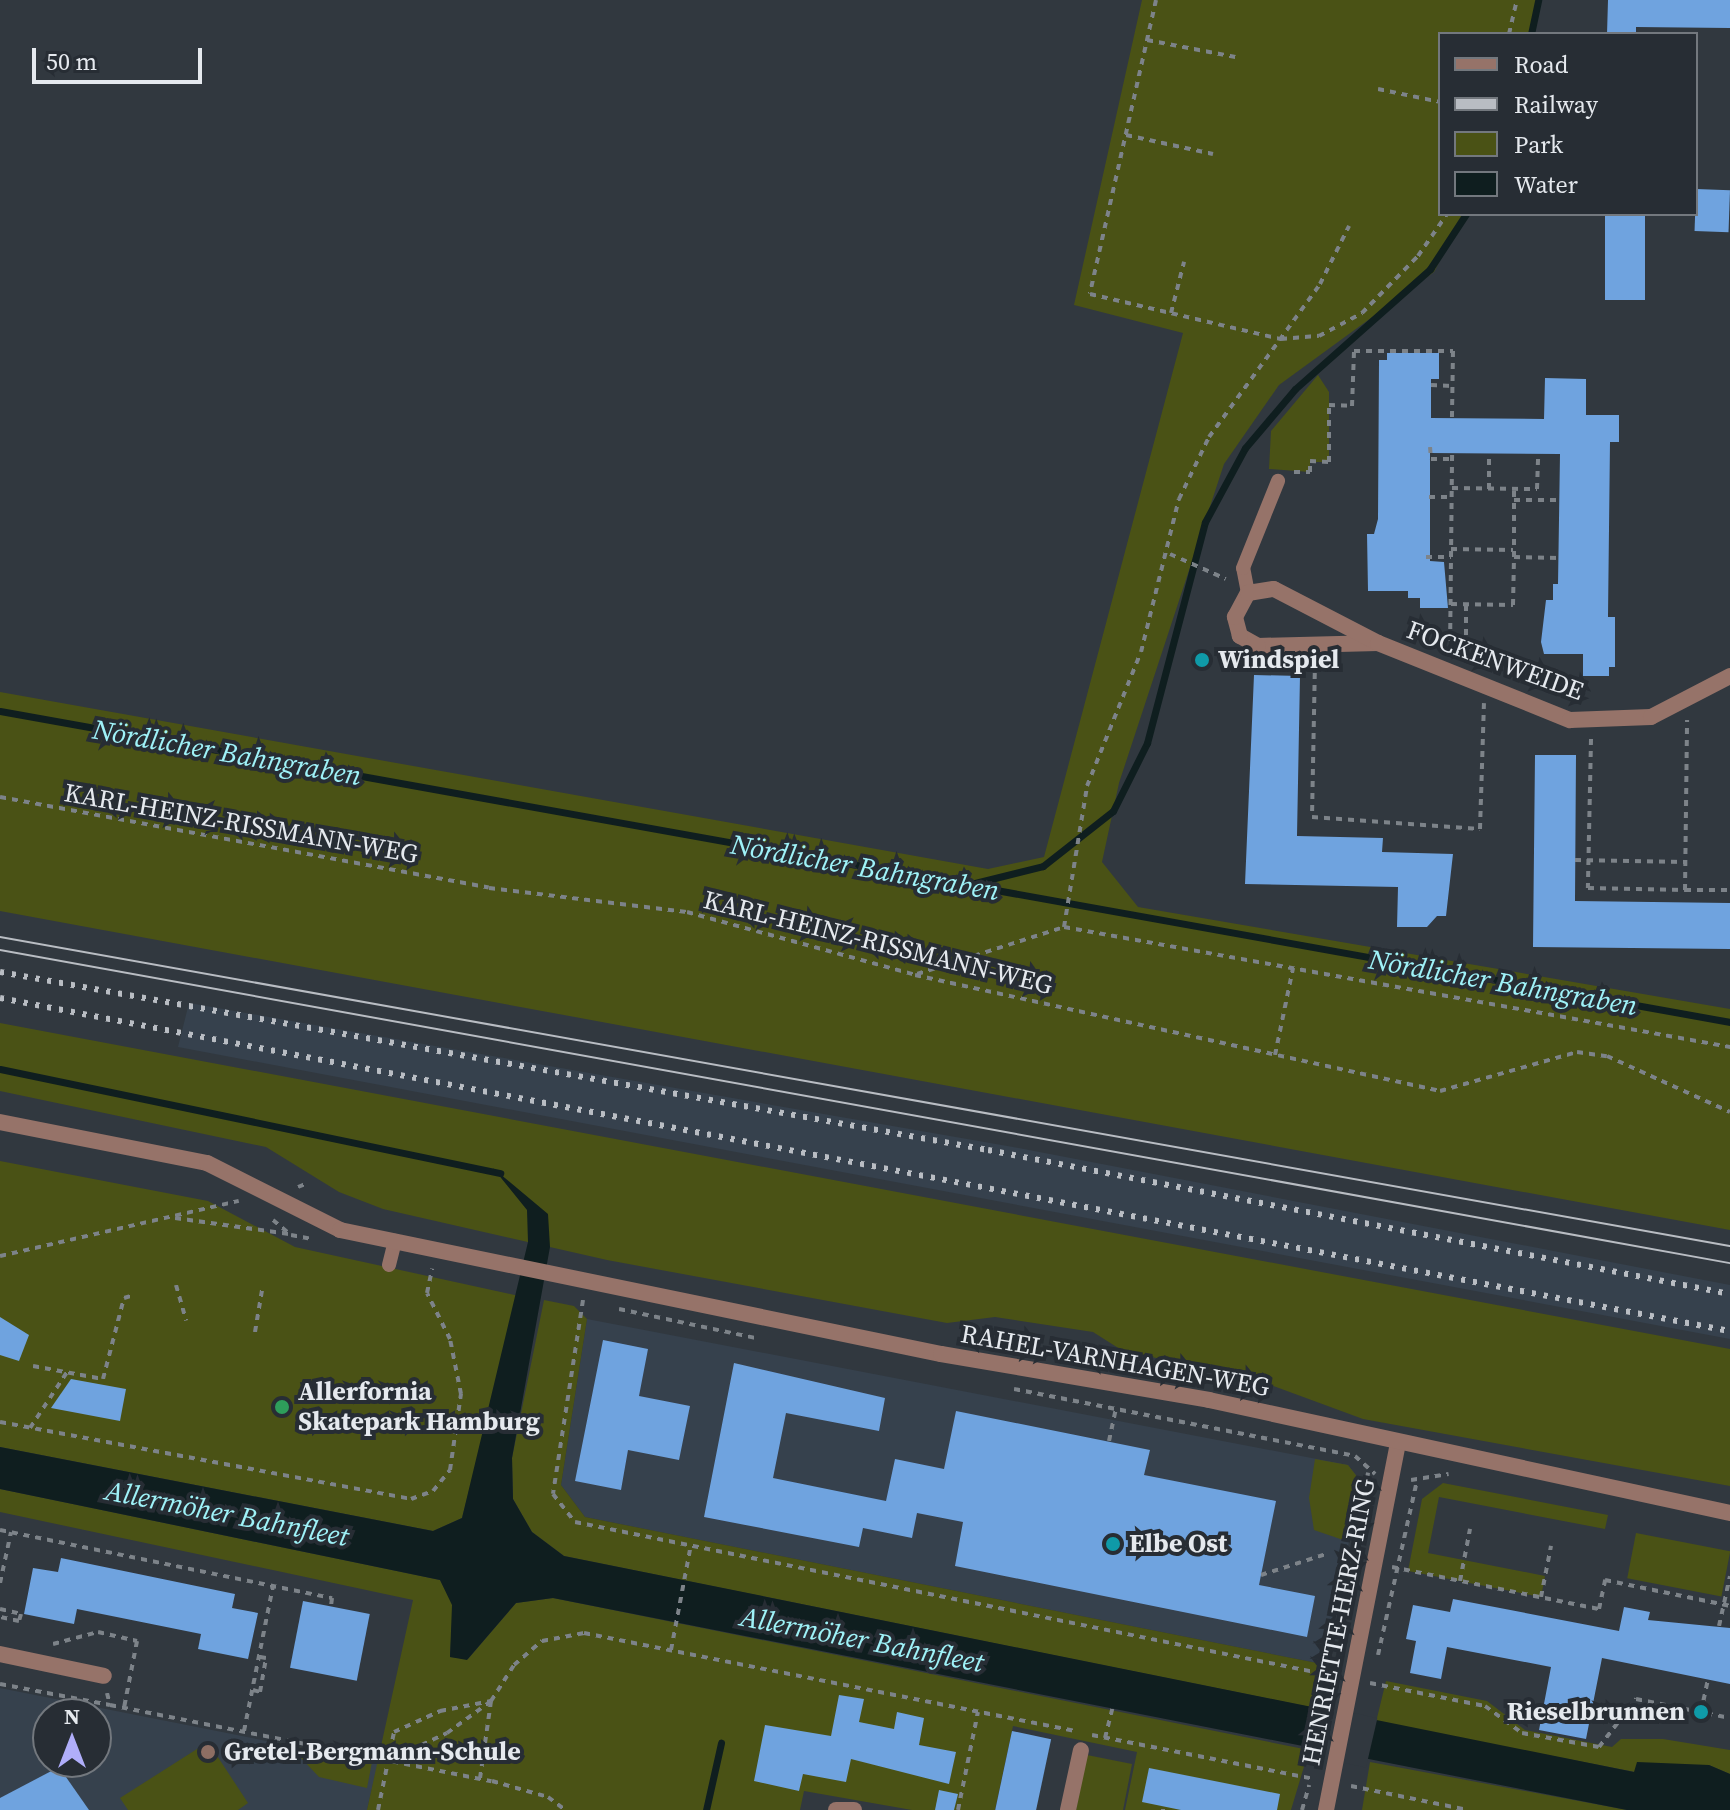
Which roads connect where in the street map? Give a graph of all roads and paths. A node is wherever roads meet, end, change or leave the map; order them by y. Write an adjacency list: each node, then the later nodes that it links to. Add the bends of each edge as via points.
1 (1156, 0): 4 (path)
2 (1517, 0): 3 (path)
3 (1509, 32)
4 (1147, 40): 5 (path); 8 (path)
5 (1235, 57)
6 (1378, 89): 7 (path)
7 (1438, 102)
8 (1126, 135): 9 (path); 13 (path, via 1090,294)
9 (1213, 154)
10 (1446, 216): 14 (path, via 1418,256 1362,313 1319,336)
11 (1349, 226): 14 (path, via 1320,284)
12 (1184, 262): 13 (path)
13 (1171, 313): 14 (path)
14 (1281, 339): 31 (path, via 1209,437 1179,499)
15 (1431, 385): 16 (path)
16 (1453, 386): 17 (path); 21 (path, via 1453,351 1354,351 1352,406 1329,405 1329,462 1310,461 1310,472 1281,473)
17 (1452, 418)
18 (1430, 447): 22 (path, via 1431,459 1452,456)
19 (1489, 453): 23 (path)
20 (1538, 454): 24 (path, via 1537,489)
21 (1278, 481): 37 (lane, via 1243,568)
22 (1452, 488): 23 (path); 26 (path)
23 (1489, 489): 24 (path)
24 (1514, 489): 27 (path)
25 (1429, 497): 26 (path)
26 (1452, 497): 29 (path)
27 (1514, 500): 28 (path); 30 (path)
28 (1559, 500)
29 (1451, 549): 30 (path); 33 (path)
30 (1514, 550): 34 (path)
31 (1170, 554): 36 (path); 54 (path, via 1141,652 1087,786)
32 (1426, 557): 33 (path)
33 (1451, 557): 38 (path)
34 (1514, 557): 35 (path); 39 (path, via 1513,605)
35 (1559, 558)
36 (1210, 569)
37 (1248, 593): 40 (street, FOCKENWEIDE, via 1274,589); 42 (street, FOCKENWEIDE, via 1235,617 1240,636 1258,646)
38 (1451, 604): 39 (path); 43 (path)
39 (1466, 604): 41 (path)
40 (1378, 643): 42 (street, FOCKENWEIDE); 43 (street, FOCKENWEIDE)
41 (1466, 646)
42 (1315, 647): 45 (path, via 1312,817 1480,829)
43 (1450, 671): 45 (street, FOCKENWEIDE)
44 (1730, 676): 46 (street, FOCKENWEIDE)
45 (1485, 685): 47 (street, FOCKENWEIDE, via 1570,720)
46 (1687, 699): 47 (street, FOCKENWEIDE, via 1651,717); 51 (path)
47 (1591, 721): 50 (path)
48 (0, 797): 56 (path, KARL-HEINZ-RISSMANN-WEG, via 489,888 687,912)
49 (1575, 860): 50 (path)
50 (1589, 860): 51 (path); 52 (path, via 1588,888)
51 (1685, 862): 52 (path)
52 (1685, 890): 53 (path)
53 (1730, 890)
54 (1064, 927): 55 (path); 56 (path)
55 (1293, 968): 57 (path); 58 (path)
56 (915, 975): 58 (path, KARL-HEINZ-RISSMANN-WEG)
57 (1730, 1047)
58 (1275, 1057): 59 (path, KARL-HEINZ-RISSMANN-WEG, via 1440,1091 1577,1052 1607,1056)
59 (1730, 1112)
60 (0, 1122): 61 (street, RAHEL-VARNHAGEN-WEG, via 207,1163)
61 (276, 1196): 62 (path); 64 (street, RAHEL-VARNHAGEN-WEG, via 340,1230)
62 (172, 1218): 63 (path); 66 (path)
63 (291, 1235)
64 (395, 1241): 65 (street, RAHEL-VARNHAGEN-WEG); 67 (lane)
65 (435, 1250): 69 (street, RAHEL-VARNHAGEN-WEG); 82 (path, via 427,1293 450,1339 461,1394 450,1470 433,1491 411,1499)
66 (0, 1256)
67 (389, 1265)
68 (176, 1285): 74 (path)
69 (578, 1287): 72 (path); 84 (street, RAHEL-VARNHAGEN-WEG, via 1209,1400); 94 (path, via 553,1494 575,1522)
70 (262, 1290): 75 (path)
71 (134, 1295): 78 (path, via 124,1298 103,1379)
72 (597, 1299)
73 (609, 1305): 76 (path)
74 (186, 1321)
75 (255, 1332)
76 (763, 1339)
77 (33, 1366): 78 (path)
78 (67, 1372): 82 (path)
79 (999, 1385): 80 (path)
80 (1116, 1409): 83 (path); 85 (path, via 1355,1456)
81 (0, 1422): 82 (path)
82 (30, 1428)
83 (1109, 1441)
84 (1398, 1444): 86 (street, HENRIETTE-HERZ-RING); 89 (street, RAHEL-VARNHAGEN-WEG)
85 (1368, 1473): 86 (path); 110 (path)
86 (1391, 1476): 88 (path); 96 (street, HENRIETTE-HERZ-RING)
87 (1461, 1476): 88 (path)
88 (1417, 1481): 97 (path)
89 (1730, 1513)
90 (1470, 1529): 100 (path)
91 (0, 1530): 92 (path)
92 (11, 1532): 101 (path); 102 (path)
93 (1551, 1546): 103 (path)
94 (690, 1549): 111 (path); 113 (path, via 1332,1676)
95 (1326, 1554): 98 (path)
96 (1374, 1564): 97 (path); 141 (street, HENRIETTE-HERZ-RING)
97 (1401, 1569): 100 (path); 126 (path, via 1370,1683 1485,1706 1522,1733 1599,1747)
98 (1261, 1575)
99 (1730, 1576): 105 (path)
100 (1460, 1581): 103 (path)
101 (0, 1583)
102 (273, 1586): 104 (path, via 332,1598); 128 (path)
103 (1541, 1597): 105 (path, via 1599,1609 1605,1580)
104 (331, 1606)
105 (1727, 1606): 108 (path)
106 (0, 1609): 107 (path, via 21,1614 19,1621)
107 (0, 1617)
108 (1719, 1626)
109 (43, 1641): 121 (path, via 57,1644 98,1632 137,1641)
110 (1337, 1646)
111 (671, 1650): 119 (path, via 584,1633 542,1641 514,1665); 124 (path)
112 (0, 1654): 114 (street)
113 (1334, 1661)
114 (104, 1676): 118 (path)
115 (1708, 1679): 125 (path)
116 (0, 1684): 117 (path)
117 (73, 1698)
118 (109, 1698)
119 (491, 1701): 131 (path, via 447,1733); 131 (path, via 440,1711 394,1732); 132 (path)
120 (112, 1705): 121 (path)
121 (124, 1708): 128 (path)
122 (1592, 1708): 126 (path)
123 (1112, 1709): 129 (path)
124 (978, 1712): 129 (path); 138 (path)
125 (1701, 1712): 126 (path, via 1636,1699); 127 (path)
126 (1625, 1714)
127 (1730, 1718)
128 (244, 1731): 131 (path)
129 (1105, 1738): 140 (path, via 1311,1779)
130 (1081, 1750): 139 (street)
131 (389, 1760): 132 (path); 134 (path)
132 (480, 1778): 135 (path, via 548,1797)
133 (1350, 1786): 142 (path, HENRIETTE-HERZ-RING)
134 (378, 1810)
135 (565, 1810)
136 (836, 1810): 137 (street)
137 (854, 1810)
138 (958, 1810)
139 (1068, 1810)
140 (1302, 1810)
141 (1326, 1810)
142 (1468, 1810)

